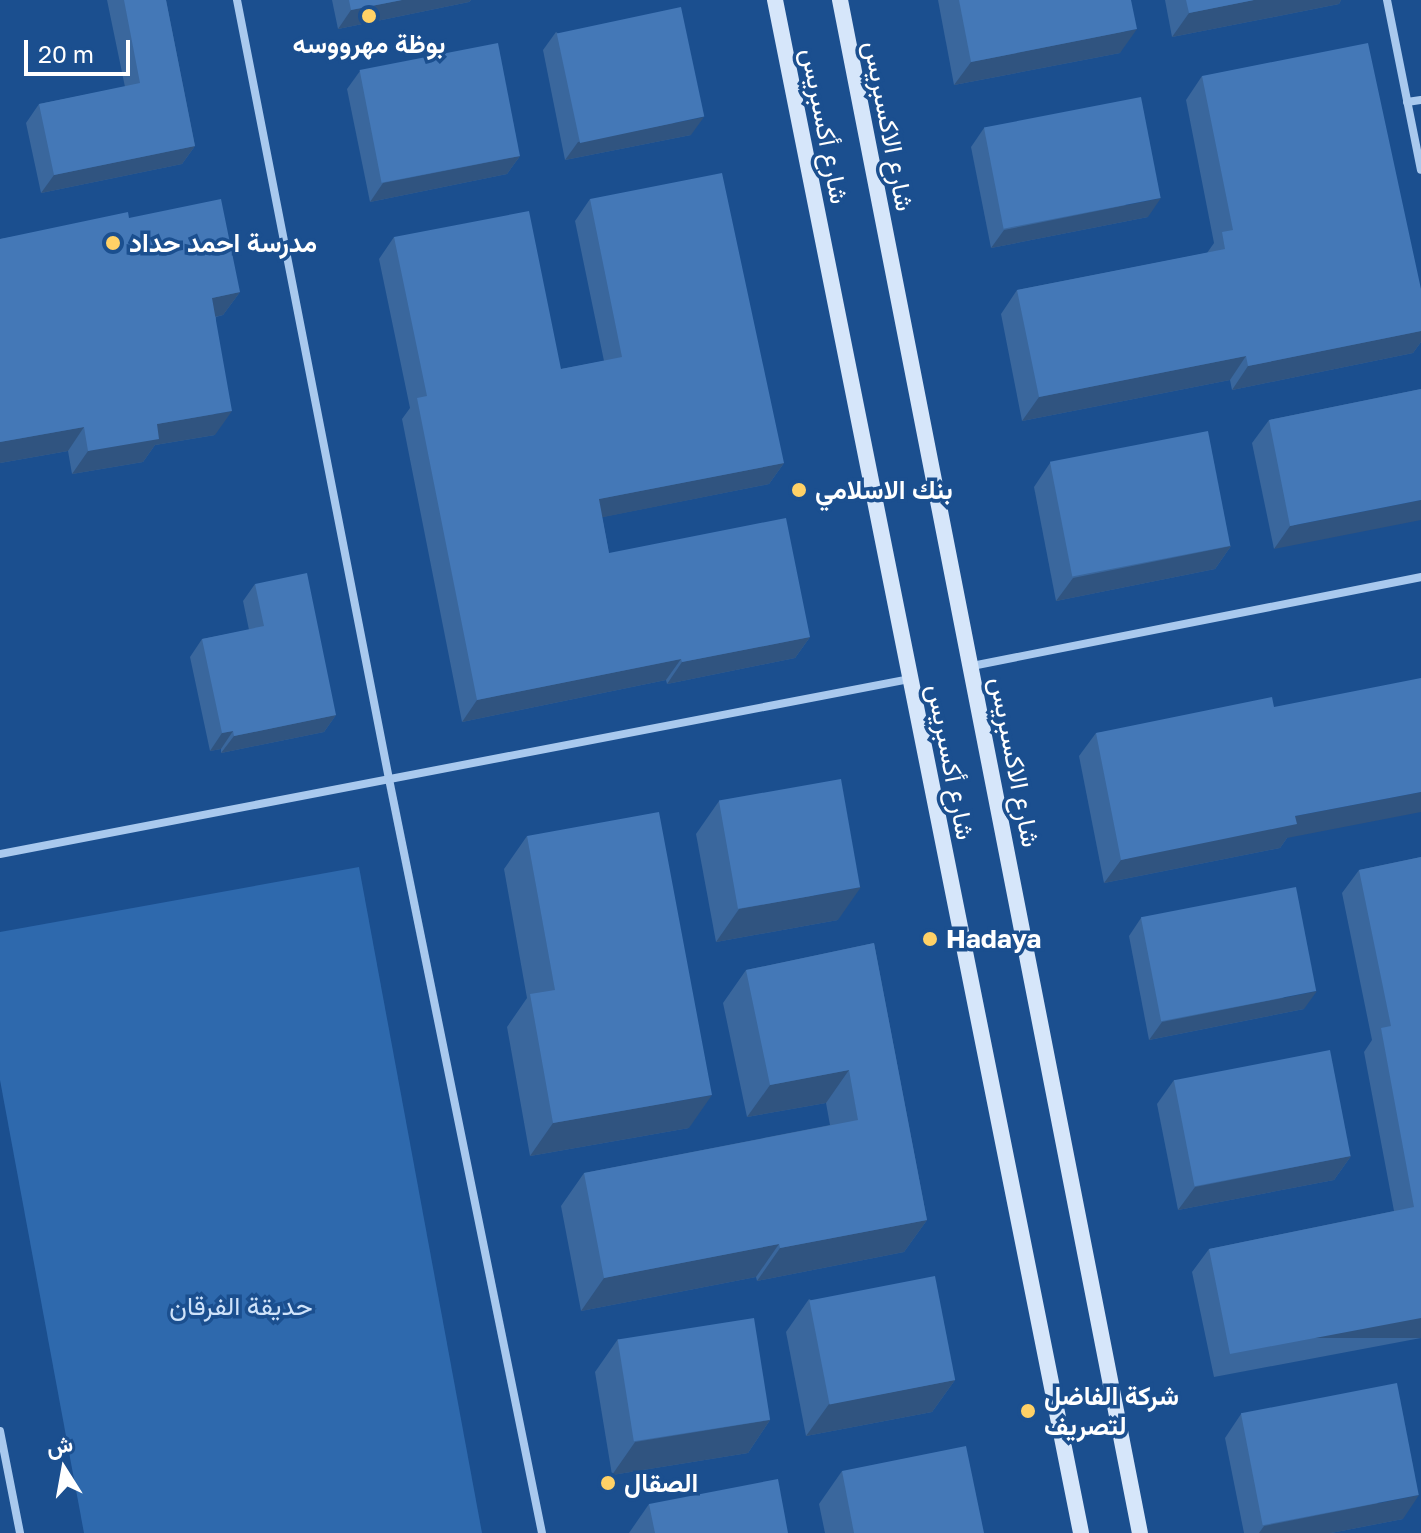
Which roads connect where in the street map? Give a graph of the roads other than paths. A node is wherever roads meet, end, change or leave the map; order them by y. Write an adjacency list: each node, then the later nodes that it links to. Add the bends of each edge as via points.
1 (237, 0): 11 (street)
2 (775, 0): 10 (street, شارع أكسبريس)
3 (840, 0): 9 (street, شارع الاكسبريس)
4 (1387, 0): 6 (street)
5 (1421, 100): 6 (street)
6 (1407, 102): 7 (street)
7 (1421, 170)
8 (1421, 577): 9 (street)
9 (972, 666): 17 (street, شارع الاكسبريس)
10 (910, 679): 11 (street); 16 (street, شارع أكسبريس)
11 (389, 779): 12 (street); 15 (street)
12 (0, 854)
13 (0, 1431): 14 (street)
14 (20, 1533)
15 (542, 1533)
16 (1081, 1533)
17 (1140, 1533)

